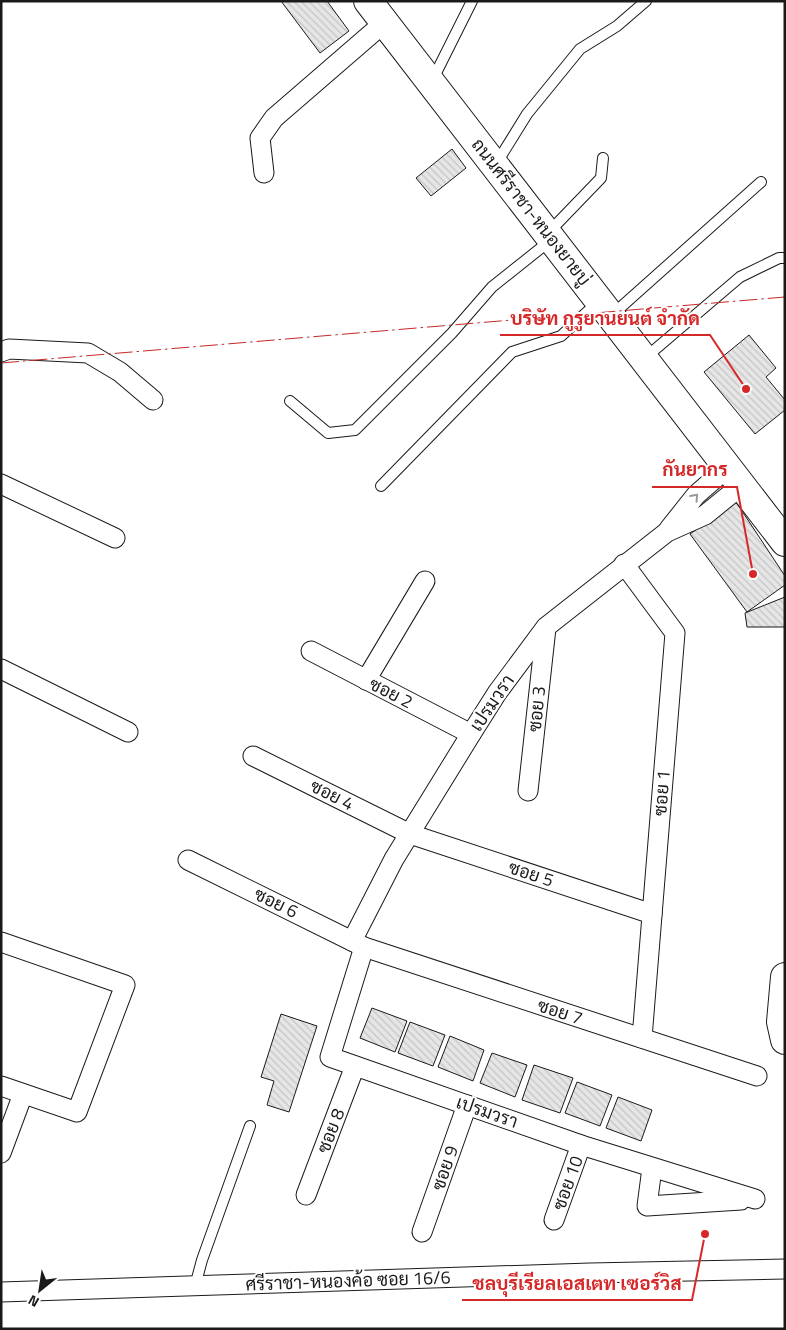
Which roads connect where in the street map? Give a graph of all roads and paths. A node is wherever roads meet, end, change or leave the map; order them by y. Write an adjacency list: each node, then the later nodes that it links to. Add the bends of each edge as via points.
1 (368, 1): 4 (main road, ถนนศรีราชา-หนองยายบู่)
2 (472, 1): 5 (lane)
3 (646, 1): 7 (lane, via 617,26 580,49 527,114)
4 (385, 22): 5 (main road, ถนนศรีราชา-หนองยายบู่); 8 (street, via 274,118 260,138)
5 (431, 82): 7 (main road, ถนนศรีราชา-หนองยายบู่)
6 (603, 158): 10 (lane, via 601,178)
7 (495, 166): 10 (main road, ถนนศรีราชา-หนองยายบู่)
8 (264, 173)
9 (761, 182): 12 (lane)
10 (550, 237): 12 (main road, ถนนศรีราชา-หนองยายบู่); 16 (lane, via 492,287 452,333 355,430 328,433)
11 (785, 258): 14 (lane, via 740,277)
12 (605, 309): 14 (main road, ถนนศรีราชา-หนองยายบู่); 19 (lane, via 561,336 512,352)
13 (1, 352): 15 (street, via 9,348 88,353 120,372)
14 (644, 359): 17 (main road, ถนนศรีราชา-หนองยายบู่)
15 (153, 400)
16 (290, 401)
17 (735, 476): 21 (main road, ถนนศรีราชา-หนองยายบู่); 22 (street, เปรมวรา, via 696,495 667,532)
18 (1, 484): 20 (street)
19 (381, 486)
20 (114, 538)
21 (785, 542)
22 (624, 564): 24 (street, เปรมวรา); 34 (street, ซอย 1, via 675,633)
23 (425, 581): 27 (street)
24 (546, 627): 29 (street, เปรมวรา); 31 (street, ซอย 3)
25 (310, 651): 27 (street, ซอย 2)
26 (1, 669): 28 (street)
27 (366, 680): 29 (street, ซอย 2)
28 (128, 732)
29 (470, 734): 32 (street, เปรมวรา)
30 (253, 756): 32 (street, ซอย 4)
31 (528, 791)
32 (410, 834): 34 (street, ซอย 5); 36 (street, เปรมวรา, via 394,859)
33 (188, 860): 36 (street, ซอย 6)
34 (652, 914): 38 (street, ซอย 1)
35 (1, 942): 43 (street, via 125,985 77,1112)
36 (358, 944): 38 (street, ซอย 7); 40 (street, เปรมวรา, via 330,1057)
37 (785, 977): 39 (main road, via 781,1022)
38 (642, 1038): 41 (street, ซอย 7)
39 (785, 1040)
40 (355, 1066): 44 (street, เปรมวรา); 49 (street, ซอย 8)
41 (757, 1076)
42 (1, 1086): 43 (street)
43 (24, 1094): 47 (street)
44 (467, 1105): 46 (street, เปรมวรา); 51 (street, ซอย 9)
45 (250, 1126): 53 (lane)
46 (581, 1145): 48 (street, เปรมวรา); 50 (street, ซอย 10)
47 (1, 1153)
48 (652, 1168): 48 (street, เปรมวรา, via 755,1199 647,1206)
49 (306, 1196)
50 (554, 1220)
51 (422, 1232)
52 (785, 1269): 53 (street, ศรีราชา-หนองค้อ ซอย 16/6)
53 (195, 1286): 54 (street, ศรีราชา-หนองค้อ ซอย 16/6)
54 (1, 1292)

